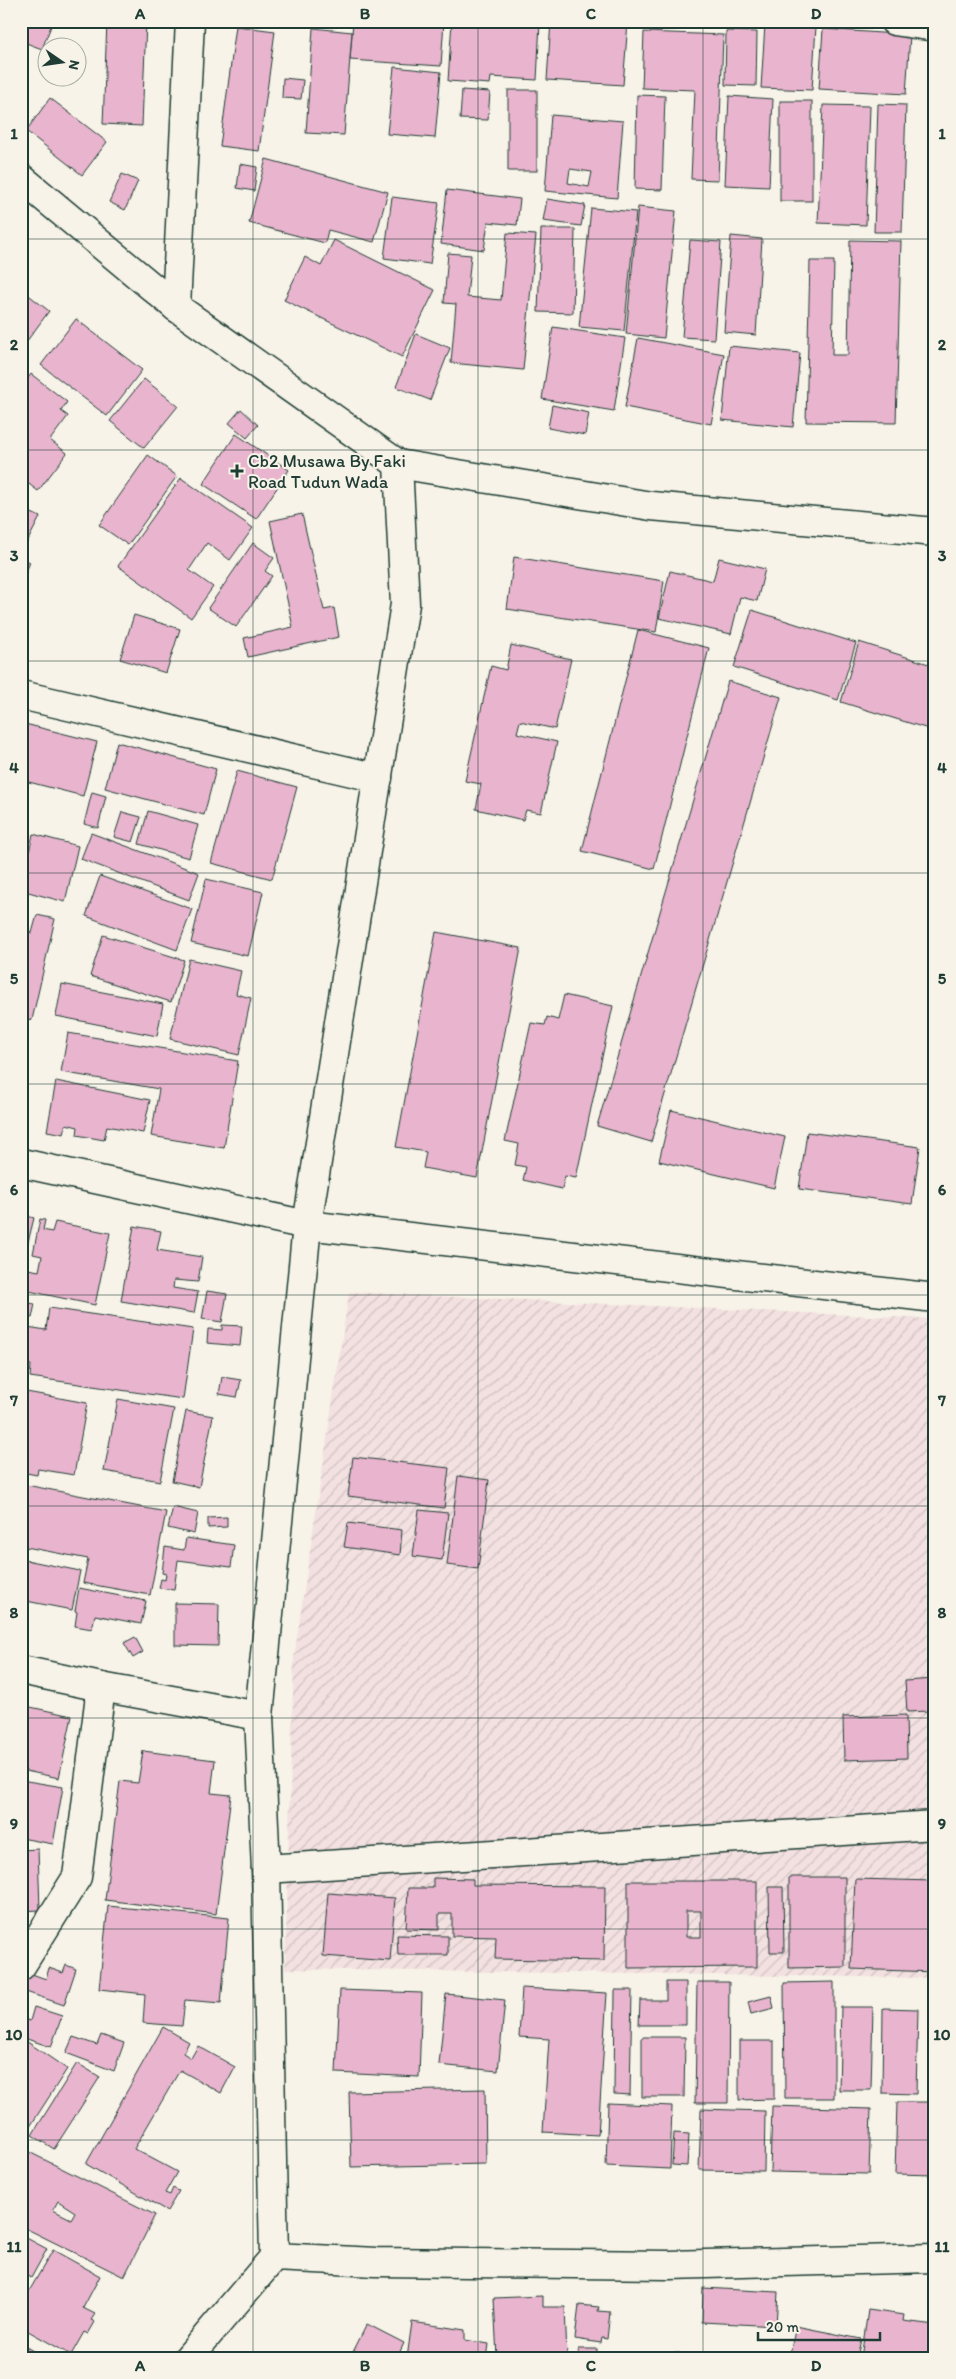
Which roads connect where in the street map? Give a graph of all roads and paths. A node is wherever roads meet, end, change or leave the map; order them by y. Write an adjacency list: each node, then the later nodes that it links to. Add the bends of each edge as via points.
1 (190, 21): 5 (street)
2 (894, 21): 3 (street)
3 (935, 27)
4 (21, 178): 5 (street)
5 (176, 307): 6 (street)
6 (398, 464): 7 (street, via 652,506); 9 (street, via 405,604)
7 (935, 532)
8 (21, 695): 9 (street)
9 (378, 778): 11 (street)
10 (21, 1163): 11 (street)
11 (307, 1225): 12 (street); 15 (street)
12 (935, 1298)
13 (21, 1670): 14 (street)
14 (101, 1687): 15 (street); 18 (street, via 77,1877)
15 (259, 1716): 17 (street)
16 (935, 1825): 17 (street)
17 (266, 1869): 19 (street)
18 (21, 1966)
19 (274, 2257): 20 (street, via 376,2262 669,2265); 21 (street)
20 (935, 2258)
21 (188, 2358)

